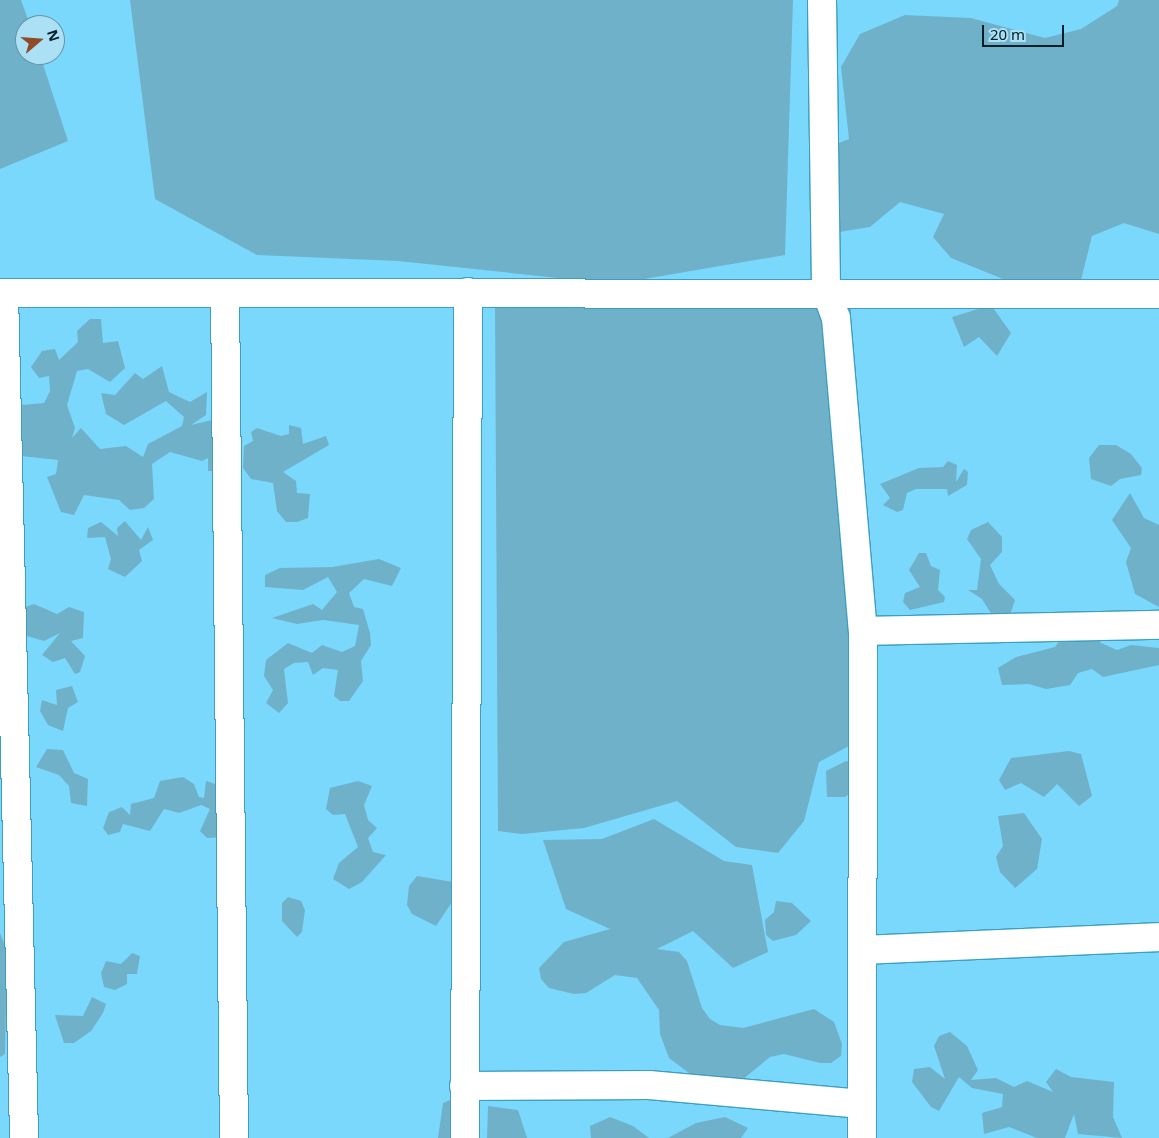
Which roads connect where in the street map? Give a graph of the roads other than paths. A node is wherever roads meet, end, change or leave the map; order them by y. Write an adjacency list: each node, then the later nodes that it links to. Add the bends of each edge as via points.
1 (822, 0): 2 (street)
2 (826, 291): 3 (street); 5 (street); 8 (street, via 836,318)
3 (468, 292): 6 (street); 11 (street)
4 (2, 293): 6 (street); 13 (street)
5 (1159, 294)
6 (225, 295): 14 (street)
7 (1159, 625): 8 (street)
8 (863, 631): 10 (street)
9 (1159, 937): 10 (street)
10 (864, 950): 12 (street)
11 (464, 1086): 12 (street, via 649,1086); 15 (street)
12 (862, 1104): 16 (street)
13 (24, 1138)
14 (234, 1138)
15 (465, 1138)
16 (862, 1138)

